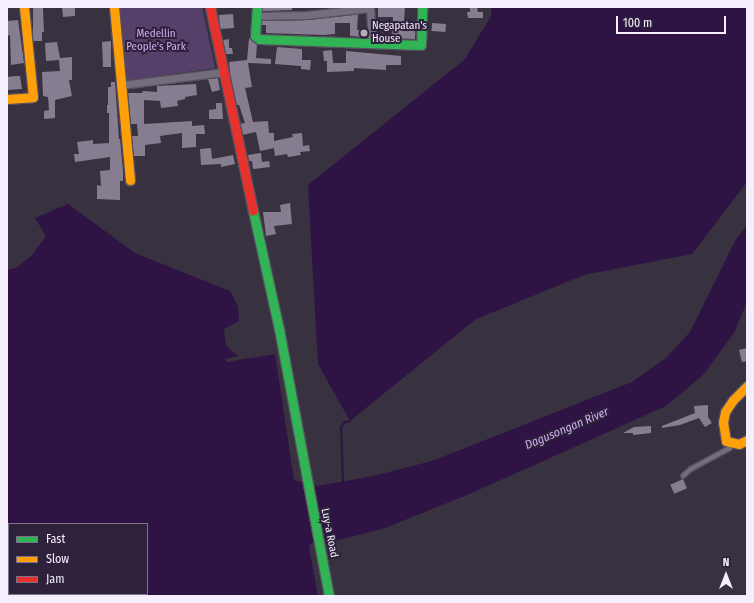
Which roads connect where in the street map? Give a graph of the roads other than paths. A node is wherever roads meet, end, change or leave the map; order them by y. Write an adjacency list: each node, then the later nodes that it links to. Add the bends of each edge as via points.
1 (24, 7): 10 (street, via 33,97)
2 (114, 7): 9 (street)
3 (210, 7): 8 (street, Luy-a Road)
4 (370, 7): 6 (street, via 307,14); 7 (street)
5 (422, 7): 7 (street, via 421,45)
6 (257, 12): 7 (street, via 255,36 259,39)
7 (372, 44)
8 (224, 72): 9 (street); 16 (street, Luy-a Road, via 279,329)
9 (121, 86): 11 (street)
10 (7, 99)
11 (130, 180)
12 (747, 386): 14 (street, via 725,412 723,433 726,441)
13 (747, 440): 14 (street)
14 (733, 444): 15 (lane)
15 (683, 476)
16 (329, 596)

